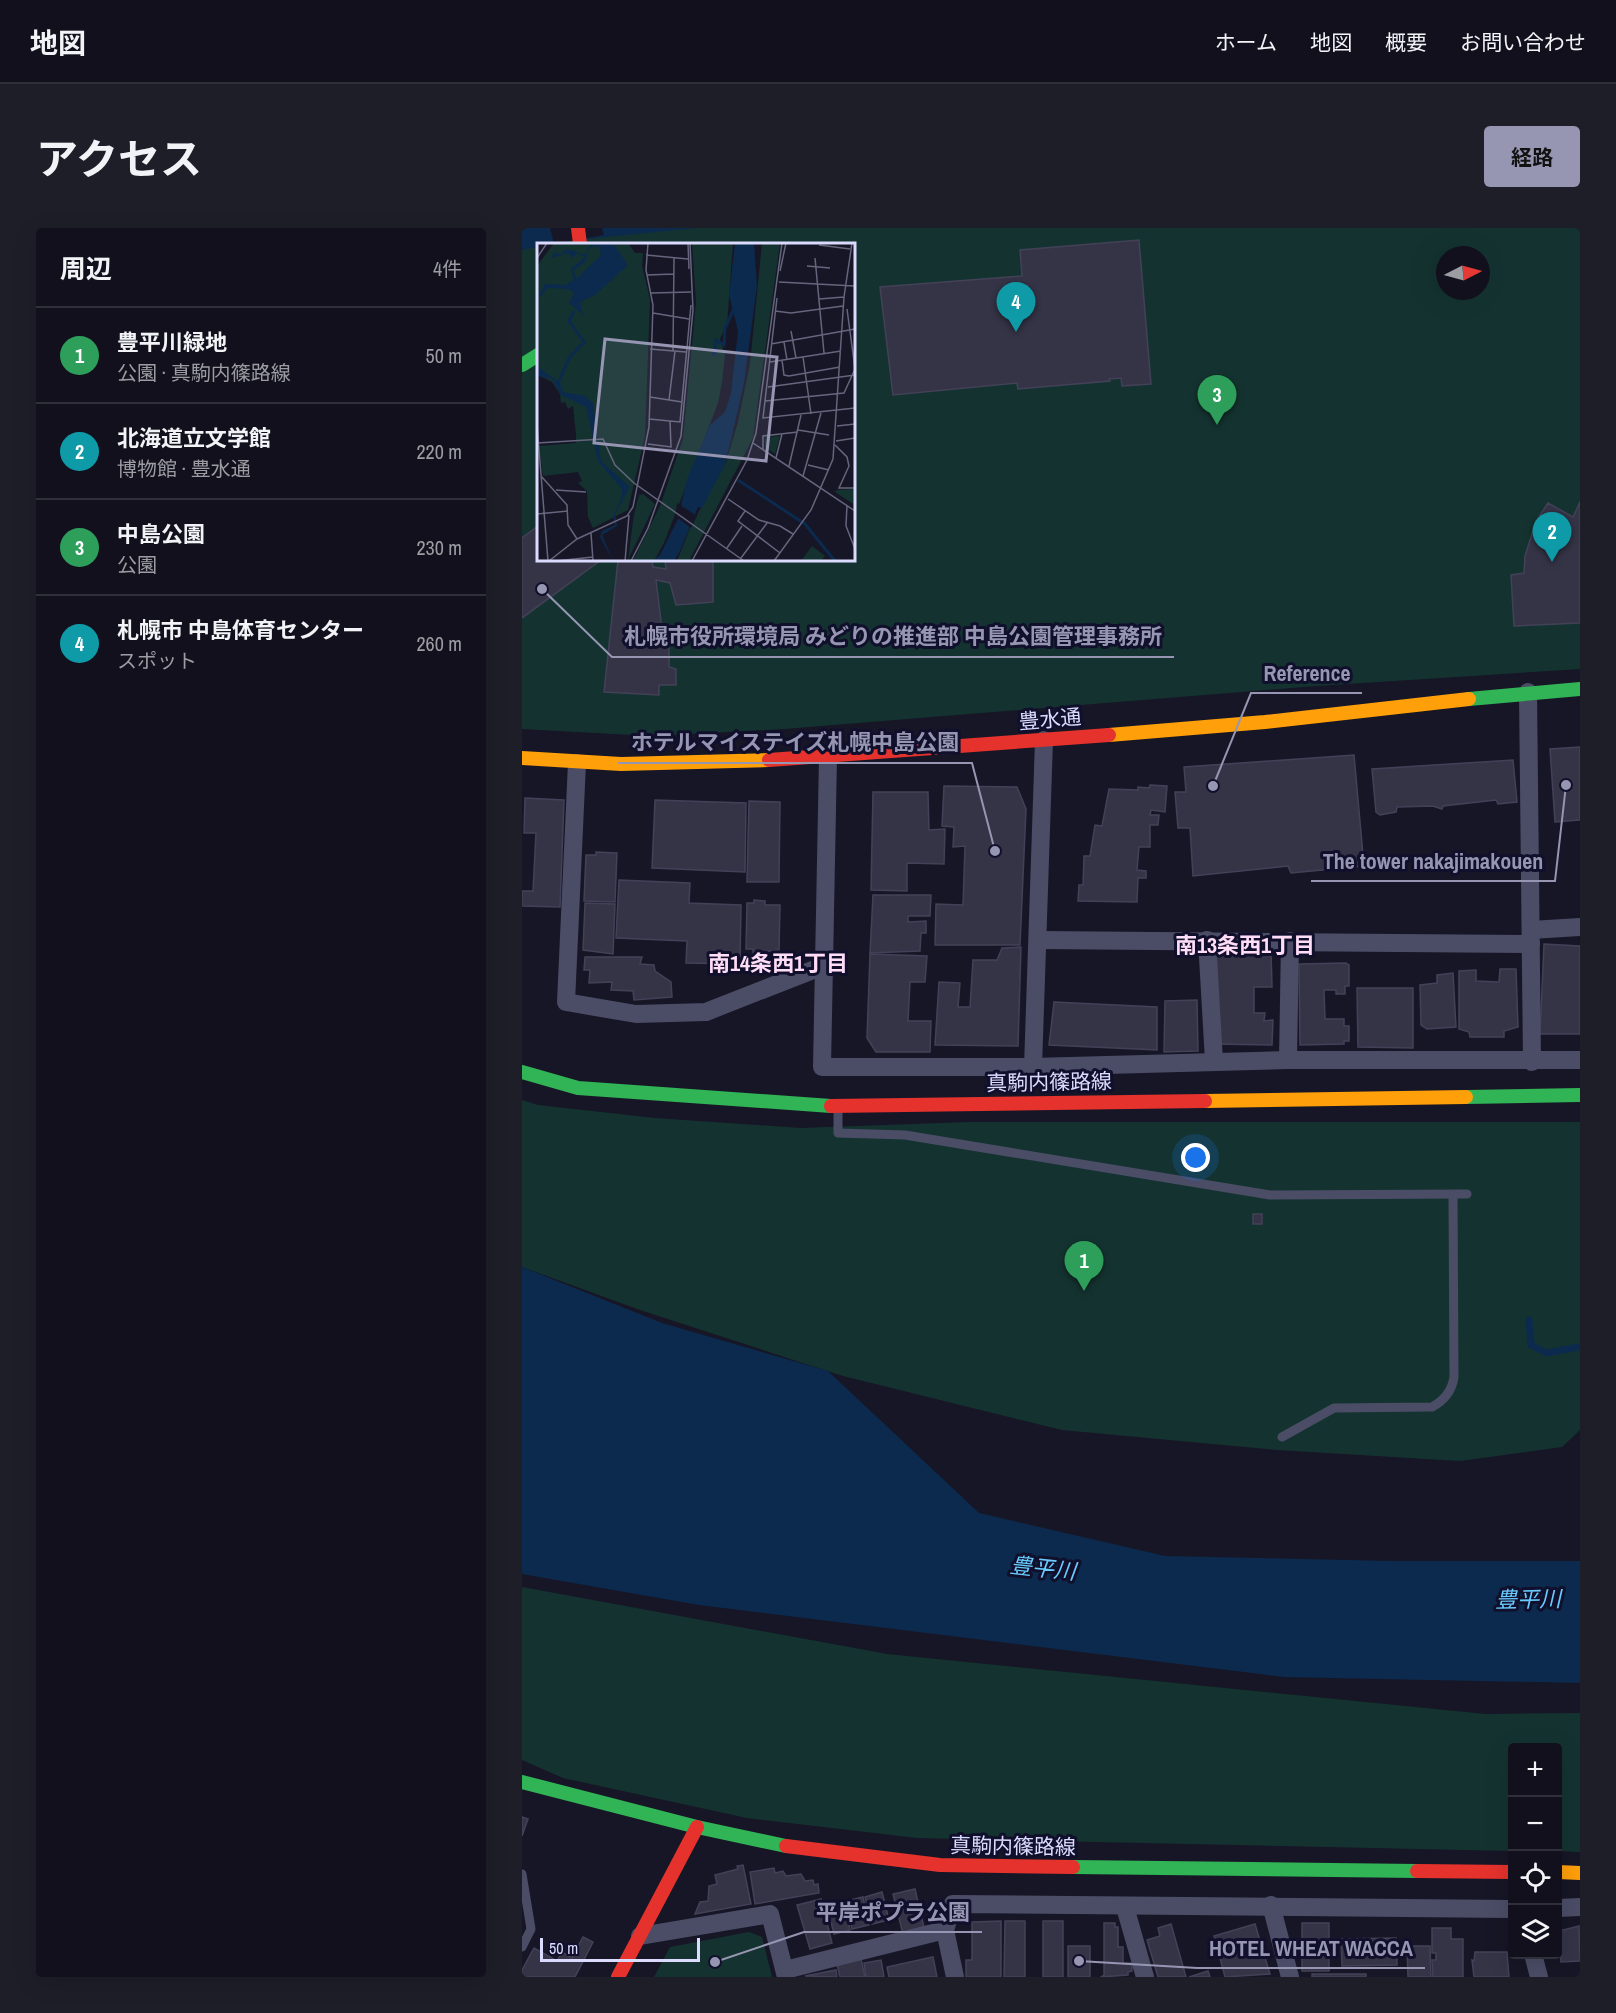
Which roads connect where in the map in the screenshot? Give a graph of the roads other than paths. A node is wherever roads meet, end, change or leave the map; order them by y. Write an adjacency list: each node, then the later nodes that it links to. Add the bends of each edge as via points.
1 (537, 356): 2 (main road)
2 (522, 365)
3 (1580, 689): 4 (main road, 豊水通)
4 (1528, 692): 5 (main road, 豊水通, via 1316,717); 10 (street)
5 (1044, 740): 6 (main road, 豊水通); 11 (street)
6 (828, 757): 8 (main road, 豊水通, via 660,766); 14 (street)
7 (522, 758): 8 (main road, 豊水通)
8 (577, 763): 14 (street, via 566,1002 636,1014 706,1012)
9 (1580, 927): 10 (street)
10 (1531, 937): 13 (street); 18 (street)
11 (1038, 939): 12 (street); 19 (street)
12 (1208, 940): 13 (street); 17 (street)
13 (1290, 941): 15 (street)
14 (823, 966): 19 (street, via 822,1067)
15 (1288, 1060): 17 (street); 18 (street)
16 (1580, 1060): 18 (street)
17 (1214, 1061): 19 (street)
18 (1532, 1062)
19 (1034, 1066)
20 (522, 1072): 22 (main road, 真駒内篠路線, via 578,1088)
21 (1580, 1095): 22 (main road, 真駒内篠路線)
22 (838, 1106): 24 (lane, via 838,1133 905,1135 1270,1195)
23 (1467, 1194): 24 (lane)
24 (1453, 1195): 25 (lane, via 1454,1377 1448,1394 1432,1407 1334,1408)
25 (1282, 1437)
26 (522, 1782): 27 (main road, 真駒内篠路線)
27 (698, 1827): 28 (main road, 真駒内篠路線, via 796,1848 951,1866); 38 (main road)
28 (1508, 1872)
29 (1562, 1872): 30 (main road)
30 (1580, 1873)
31 (522, 1874): 39 (lane, via 531,1929)
32 (1271, 1905): 33 (street); 36 (street); 45 (street)
33 (1125, 1907): 37 (street, via 953,1904); 44 (street)
34 (1580, 1907): 35 (street)
35 (1562, 1908)
36 (1508, 1909)
37 (945, 1930): 41 (street); 43 (street)
38 (640, 1936): 41 (street, via 771,1914); 42 (main road)
39 (522, 1947)
40 (1534, 1959): 46 (street)
41 (785, 1974)
42 (618, 1977)
43 (956, 1977)
44 (1145, 1977)
45 (1290, 1977)
46 (1539, 1977)

